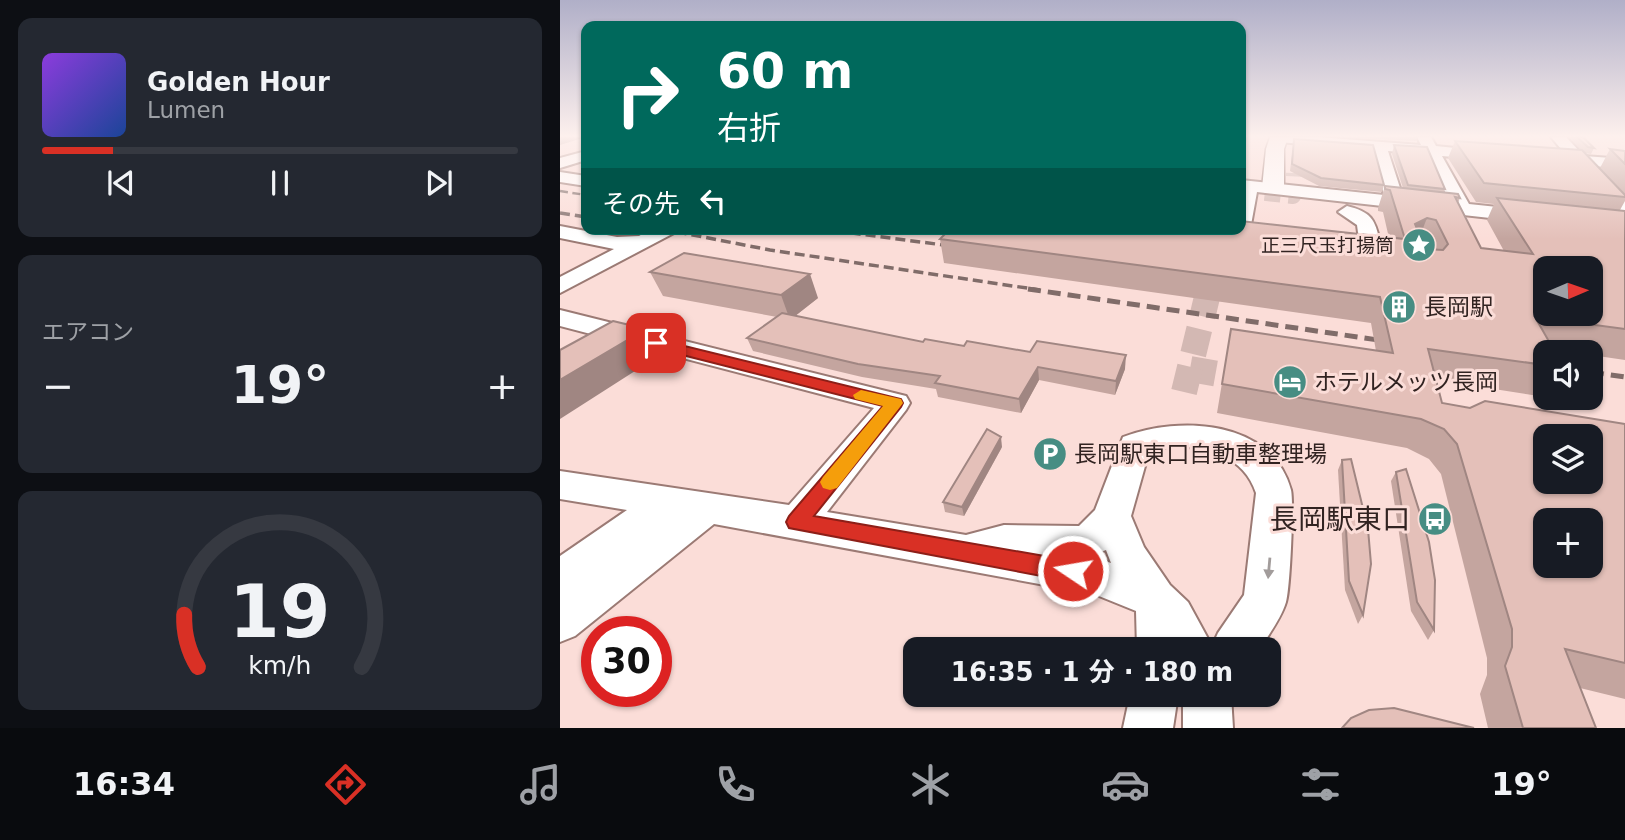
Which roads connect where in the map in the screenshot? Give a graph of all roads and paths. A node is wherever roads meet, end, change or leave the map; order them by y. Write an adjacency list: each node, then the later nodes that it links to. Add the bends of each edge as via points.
1 (1274, 171): 8 (main road)
2 (1386, 171): 9 (street)
3 (1442, 171): 10 (street)
4 (1587, 171): 12 (street)
5 (560, 177): 6 (street)
6 (581, 180)
7 (1246, 185): 8 (street)
8 (1273, 188): 9 (street); 16 (street, via 1273,197 1287,205 1348,212 1366,222 1370,242 1352,248)
9 (1395, 201): 10 (street)
10 (1462, 208): 11 (street)
11 (1544, 217)
12 (1620, 221)
13 (560, 232): 15 (street, via 617,243)
14 (656, 235): 15 (street)
15 (645, 241): 17 (street)
16 (1324, 245)
17 (561, 285)
18 (560, 318): 23 (street, via 895,403)
19 (560, 485): 20 (street)
20 (666, 502): 21 (street); 25 (street)
21 (708, 508): 23 (street); 27 (street)
22 (1112, 516): 24 (street, via 1099,536 1088,542 1003,541); 26 (street, via 1128,557); 30 (street, one-way to 30, via 1135,445 1147,438 1176,434 1234,445 1254,457 1267,470 1274,493 1265,601)
23 (797, 522): 24 (street)
24 (961, 552): 26 (street, via 1096,576)
25 (560, 579)
26 (1155, 599): 28 (street); 29 (street)
27 (560, 621)
28 (1160, 637)
29 (1184, 637)
30 (1242, 637)
31 (1152, 707): 33 (street)
32 (1207, 707): 34 (street)
33 (1148, 728)
34 (1208, 728)

